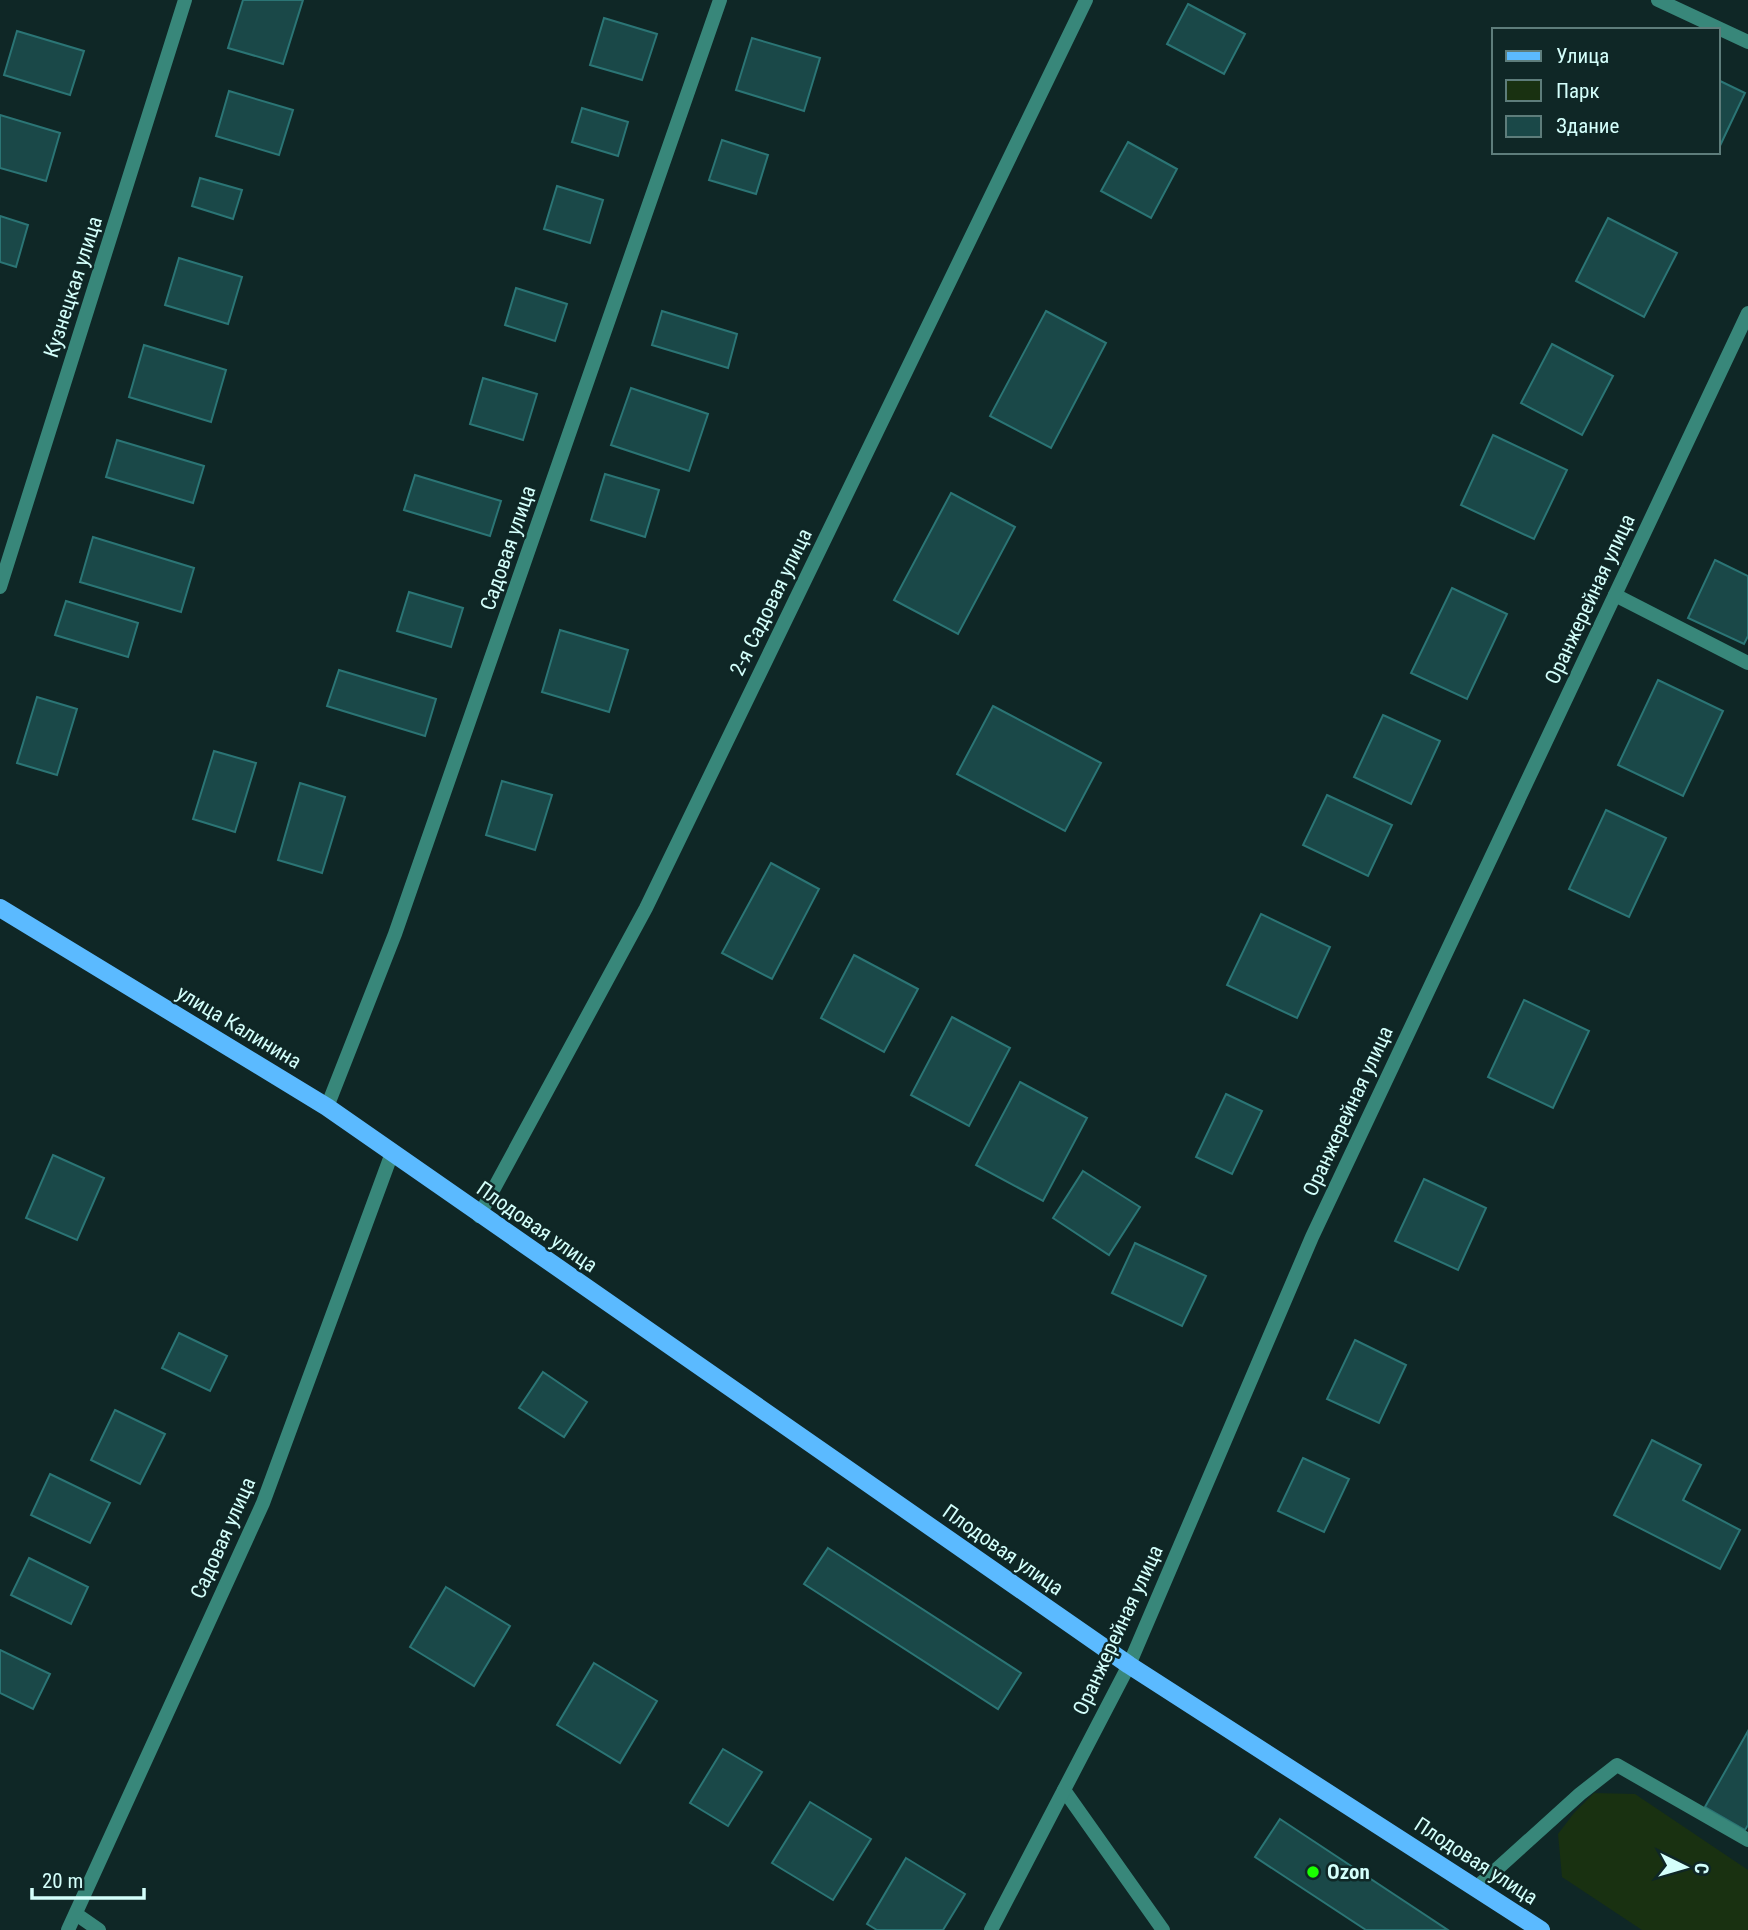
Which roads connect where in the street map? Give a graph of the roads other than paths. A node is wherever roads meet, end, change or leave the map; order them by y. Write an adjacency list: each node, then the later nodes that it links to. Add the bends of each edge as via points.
1 (185, 0): 9 (street, Кузнецкая улица)
2 (720, 0): 13 (street, Садовая улица, via 395,934)
3 (1086, 0): 16 (street, 2-я Садовая улица, via 646,908)
4 (1658, 0): 5 (street)
5 (1719, 28)
6 (1720, 28): 7 (street)
7 (1748, 41)
8 (1748, 313): 10 (street, Оранжерейная улица)
9 (0, 587)
10 (1615, 595): 11 (street); 17 (street, Оранжерейная улица, via 1312,1237)
11 (1748, 663)
12 (0, 908): 13 (main road, улица Калинина)
13 (327, 1107): 14 (main road, улица Калинина)
14 (392, 1153): 15 (main road, улица Калинина); 21 (street, Садовая улица, via 263,1503)
15 (449, 1193): 16 (main road, Плодовая улица)
16 (480, 1216): 17 (main road, Плодовая улица)
17 (1129, 1665): 18 (street, Оранжерейная улица); 20 (main road, Плодовая улица)
18 (1064, 1790): 24 (street, Оранжерейная улица); 25 (street)
19 (1748, 1840): 20 (street, via 1617,1765)
20 (1476, 1888): 26 (main road, Плодовая улица)
21 (76, 1914): 22 (street, Садовая улица); 23 (street)
22 (68, 1930)
23 (99, 1930)
24 (991, 1930)
25 (1163, 1930)
26 (1541, 1930)

